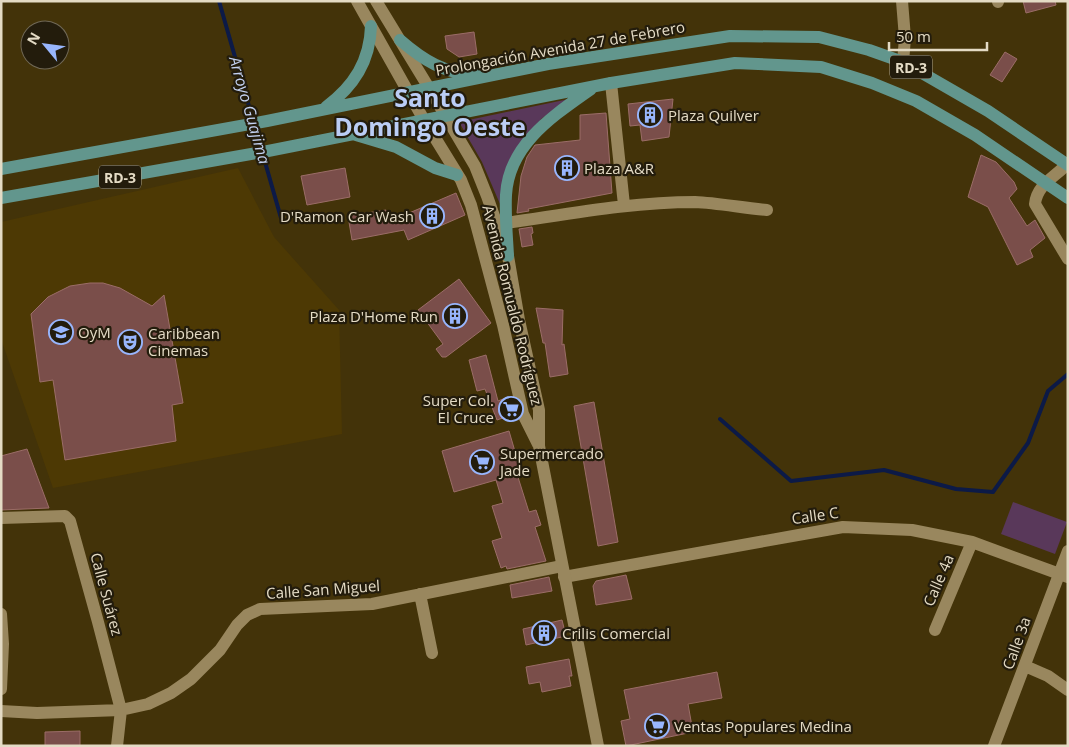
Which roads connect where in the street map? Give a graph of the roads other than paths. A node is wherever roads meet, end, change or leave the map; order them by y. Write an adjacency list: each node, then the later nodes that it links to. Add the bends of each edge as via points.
1 (357, 1): 4 (street, Avenida Romualdo Rodríguez)
2 (902, 1): 6 (street)
3 (380, 2): 5 (street, Avenida Romualdo Rodríguez)
4 (371, 26): 11 (street, Avenida Romualdo Rodríguez); 12 (main road, via 371,42 358,74 342,94)
5 (400, 40): 7 (main road, via 433,65 452,72); 10 (street, Avenida Romualdo Rodríguez)
6 (904, 62): 7 (main road, Prolongación Avenida 27 de Febrero / RD-3, via 819,37 730,36 579,59); 16 (main road, Prolongación Avenida 27 de Febrero / RD-3, via 988,111)
7 (494, 76): 10 (main road, Prolongación Avenida 27 de Febrero / RD-3)
8 (611, 83): 9 (main road, RD-3); 19 (main road, RD-3, via 735,63 821,68 872,83 916,101 975,135); 22 (street)
9 (595, 86): 13 (main road, RD-3); 24 (main road, via 546,121 520,151 506,193)
10 (429, 88): 11 (main road, Prolongación Avenida 27 de Febrero / RD-3); 13 (street, Avenida Romualdo Rodríguez)
11 (408, 91): 12 (main road, Prolongación Avenida 27 de Febrero / RD-3); 14 (street, Avenida Romualdo Rodríguez)
12 (322, 110): 17 (main road, Prolongación Avenida 27 de Febrero / RD-3)
13 (446, 116): 14 (main road, RD-3); 25 (street, Avenida Romualdo Rodríguez, via 475,166)
14 (424, 120): 15 (main road, RD-3); 18 (street, Avenida Romualdo Rodríguez)
15 (351, 134): 18 (main road, via 396,147 435,168); 20 (main road, RD-3)
16 (1067, 164): 19 (street)
17 (1, 169)
18 (457, 175): 27 (street, Avenida Romualdo Rodríguez, via 471,205 480,237 523,414)
19 (1045, 183): 21 (main road, RD-3); 26 (street, via 1035,204)
20 (1, 198)
21 (1068, 198)
22 (624, 205): 23 (street, via 697,202); 24 (street)
23 (767, 210)
24 (506, 223): 25 (main road)
25 (508, 256): 27 (street, Avenida Romualdo Rodríguez, via 539,410)
26 (1068, 259)
27 (539, 446): 31 (street, Avenida Romualdo Rodríguez)
28 (1, 518): 40 (street, Calle Suárez, via 65,516 70,521)
29 (972, 542): 31 (street, Calle C, via 912,530 843,527); 32 (street, Calle C); 35 (street, Calle 4a)
30 (1068, 551): 32 (street, Calle 3a)
31 (563, 571): 33 (street, Calle San Miguel); 43 (street, Avenida Romualdo Rodríguez)
32 (1063, 575): 37 (street, Calle 3a)
33 (420, 594): 36 (street); 40 (street, Calle San Miguel, via 372,604 260,609 246,615 220,650 191,679 148,704)
34 (1, 614): 38 (street)
35 (935, 630)
36 (432, 654)
37 (1025, 666): 39 (street); 44 (street, Calle 3a)
38 (1, 689)
39 (1068, 690)
40 (121, 710): 41 (street, Calle San Miguel); 42 (street, Calle Suárez)
41 (1, 711)
42 (117, 746)
43 (598, 746)
44 (994, 746)

